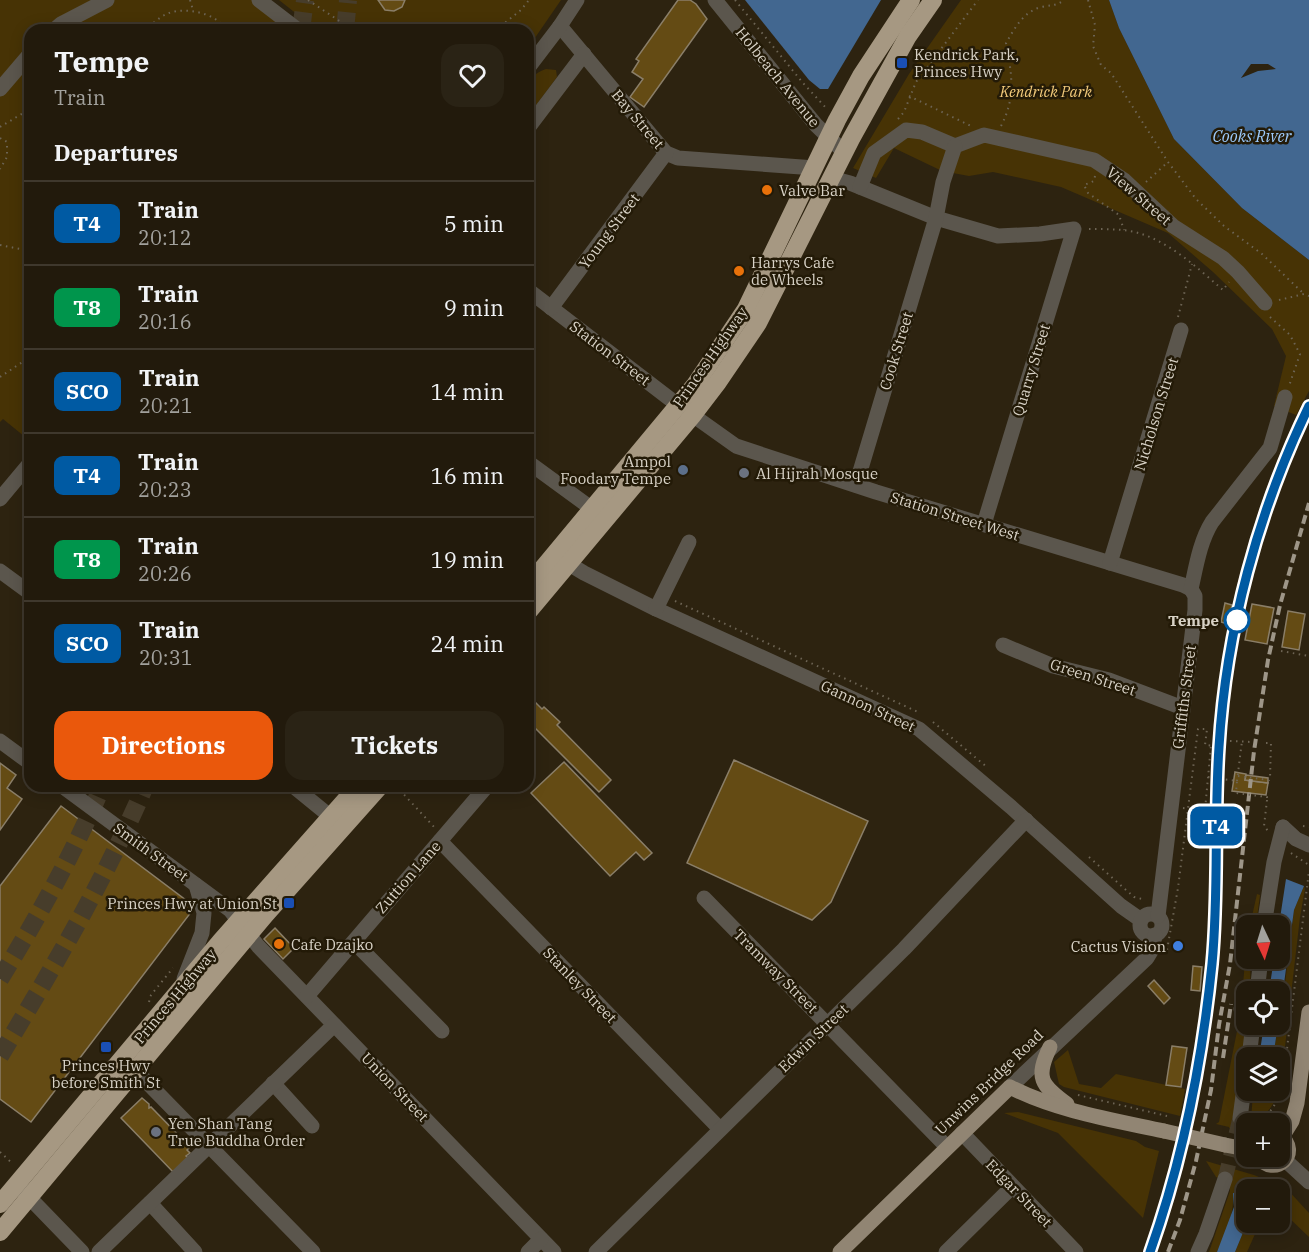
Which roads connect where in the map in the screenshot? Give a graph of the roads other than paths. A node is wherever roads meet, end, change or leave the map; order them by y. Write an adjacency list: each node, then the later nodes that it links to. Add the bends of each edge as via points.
1 (107, 0): 7 (street)
2 (259, 0): 8 (street)
3 (577, 0): 9 (street)
4 (715, 0): 15 (street, Holbeach Avenue, via 787,92)
5 (911, 0): 15 (highway, Princes Highway, via 861,76)
6 (933, 0): 17 (highway, Princes Highway, via 908,36)
7 (61, 24)
8 (290, 24)
9 (561, 26): 10 (street, Bay Street); 11 (street)
10 (584, 54): 14 (street); 18 (street, Bay Street)
11 (534, 60)
12 (24, 61): 13 (street)
13 (0, 89)
14 (534, 120)
15 (828, 136): 17 (street, Holbeach Avenue); 19 (highway, Princes Highway)
16 (955, 146): 21 (street, via 922,132 906,130 874,153); 22 (street); 25 (street, View Street, via 990,136 1094,160 1124,180 1173,226 1223,258)
17 (844, 152): 20 (highway, Princes Highway)
18 (666, 153): 19 (street, Bay Street, via 678,158); 24 (street, Young Street)
19 (815, 168): 28 (highway, Princes Highway, via 746,309)
20 (831, 178): 21 (street); 28 (highway, Princes Highway, via 758,323 718,382)
21 (860, 187): 22 (street)
22 (936, 218): 31 (street, Cook Street); 34 (street, Quarry Street, via 998,236 1067,230)
23 (534, 295): 24 (street, Station Street)
24 (551, 308): 28 (street, Station Street)
25 (1267, 310)
26 (1181, 330): 37 (street, Nicholson Street)
27 (1285, 397): 41 (street, Griffiths Street, via 1270,448 1207,530)
28 (685, 410): 31 (street, Station Street West, via 736,446); 33 (highway, Princes Highway); 36 (highway, Princes Highway)
29 (534, 466): 33 (street)
30 (24, 470): 32 (street)
31 (856, 485): 34 (street, Station Street West)
32 (0, 499)
33 (591, 508): 36 (highway, Princes Highway)
34 (984, 524): 37 (street, Station Street West)
35 (689, 542): 43 (street)
36 (561, 559): 39 (highway, Princes Highway); 42 (highway, Princes Highway); 43 (street, Gannon Street)
37 (1110, 563): 41 (street, Station Street West)
38 (0, 571): 40 (street)
39 (534, 581)
40 (24, 589)
41 (1191, 589): 45 (street, Griffiths Street, via 1195,603)
42 (534, 602)
43 (656, 609): 54 (street, Gannon Street, via 919,729)
44 (1003, 645): 45 (street, Green Street, via 1053,666 1108,680)
45 (1183, 708): 60 (street, Griffiths Street)
46 (0, 741): 47 (street)
47 (24, 759)
48 (70, 792): 57 (street, Smith Street)
49 (300, 792): 53 (street)
50 (353, 792): 53 (highway, Princes Highway)
51 (374, 792): 62 (highway, Princes Highway)
52 (482, 792): 55 (street, Zuttion Lane)
53 (331, 817): 62 (highway, Princes Highway)
54 (1026, 820): 61 (street, Gannon Street); 68 (street, Edwin Street)
55 (442, 839): 64 (street, Zuttion Lane); 78 (street, Stanley Street)
56 (1309, 845): 59 (street, via 1283,827)
57 (196, 885): 62 (street, Smith Street, via 230,910); 65 (street, via 204,913 202,933)
58 (704, 898): 68 (street, Tramway Street)
59 (1266, 915)
60 (1158, 916): 61 (street, via 1149,914); 63 (street, via 1163,925)
61 (1141, 920): 63 (street, via 1143,932)
62 (244, 928): 65 (highway, Princes Highway); 66 (street, Union Street); 72 (highway, Princes Highway)
63 (1155, 935): 71 (street, Unwins Bridge Road, via 1147,958)
64 (354, 942): 66 (street, Zuttion Lane); 70 (street)
65 (177, 993): 86 (highway, Princes Highway)
66 (307, 996): 69 (street, Union Street)
67 (1309, 1011): 76 (main road, via 1297,1103)
68 (828, 1024): 78 (street, Edwin Street); 81 (street, Tramway Street)
69 (334, 1025): 73 (street); 91 (street, Union Street)
70 (442, 1031)
71 (1050, 1047): 74 (street, Unwins Bridge Road); 75 (main road, via 1041,1068 1043,1083)
72 (136, 1071): 80 (street); 86 (highway, Princes Highway)
73 (273, 1083): 77 (street); 80 (street)
74 (1010, 1087): 75 (main road); 79 (main road, Unwins Bridge Road)
75 (1077, 1111): 82 (main road, bridge, via 1166,1124)
76 (1290, 1124)
77 (312, 1126)
78 (720, 1129): 98 (street, Edwin Street)
79 (962, 1133): 81 (main road, Unwins Bridge Road); 87 (street, Edgar Street)
80 (208, 1145): 88 (street); 95 (street)
81 (947, 1147): 99 (main road, Unwins Bridge Road)
82 (1236, 1147)
83 (1290, 1165): 85 (street)
84 (1225, 1179): 102 (street)
85 (1309, 1182)
86 (21, 1183): 89 (highway, Princes Highway); 90 (highway, Princes Highway); 92 (street)
87 (1012, 1187): 100 (street); 101 (street, Edgar Street)
88 (150, 1203): 93 (street); 94 (street)
89 (0, 1204)
90 (0, 1232)
91 (541, 1239): 96 (street); 97 (street, Union Street)
92 (82, 1252)
93 (99, 1252)
94 (195, 1252)
95 (313, 1252)
96 (528, 1252)
97 (554, 1252)
98 (596, 1252)
99 (840, 1252)
100 (946, 1252)
101 (1076, 1252)
102 (1198, 1252)

